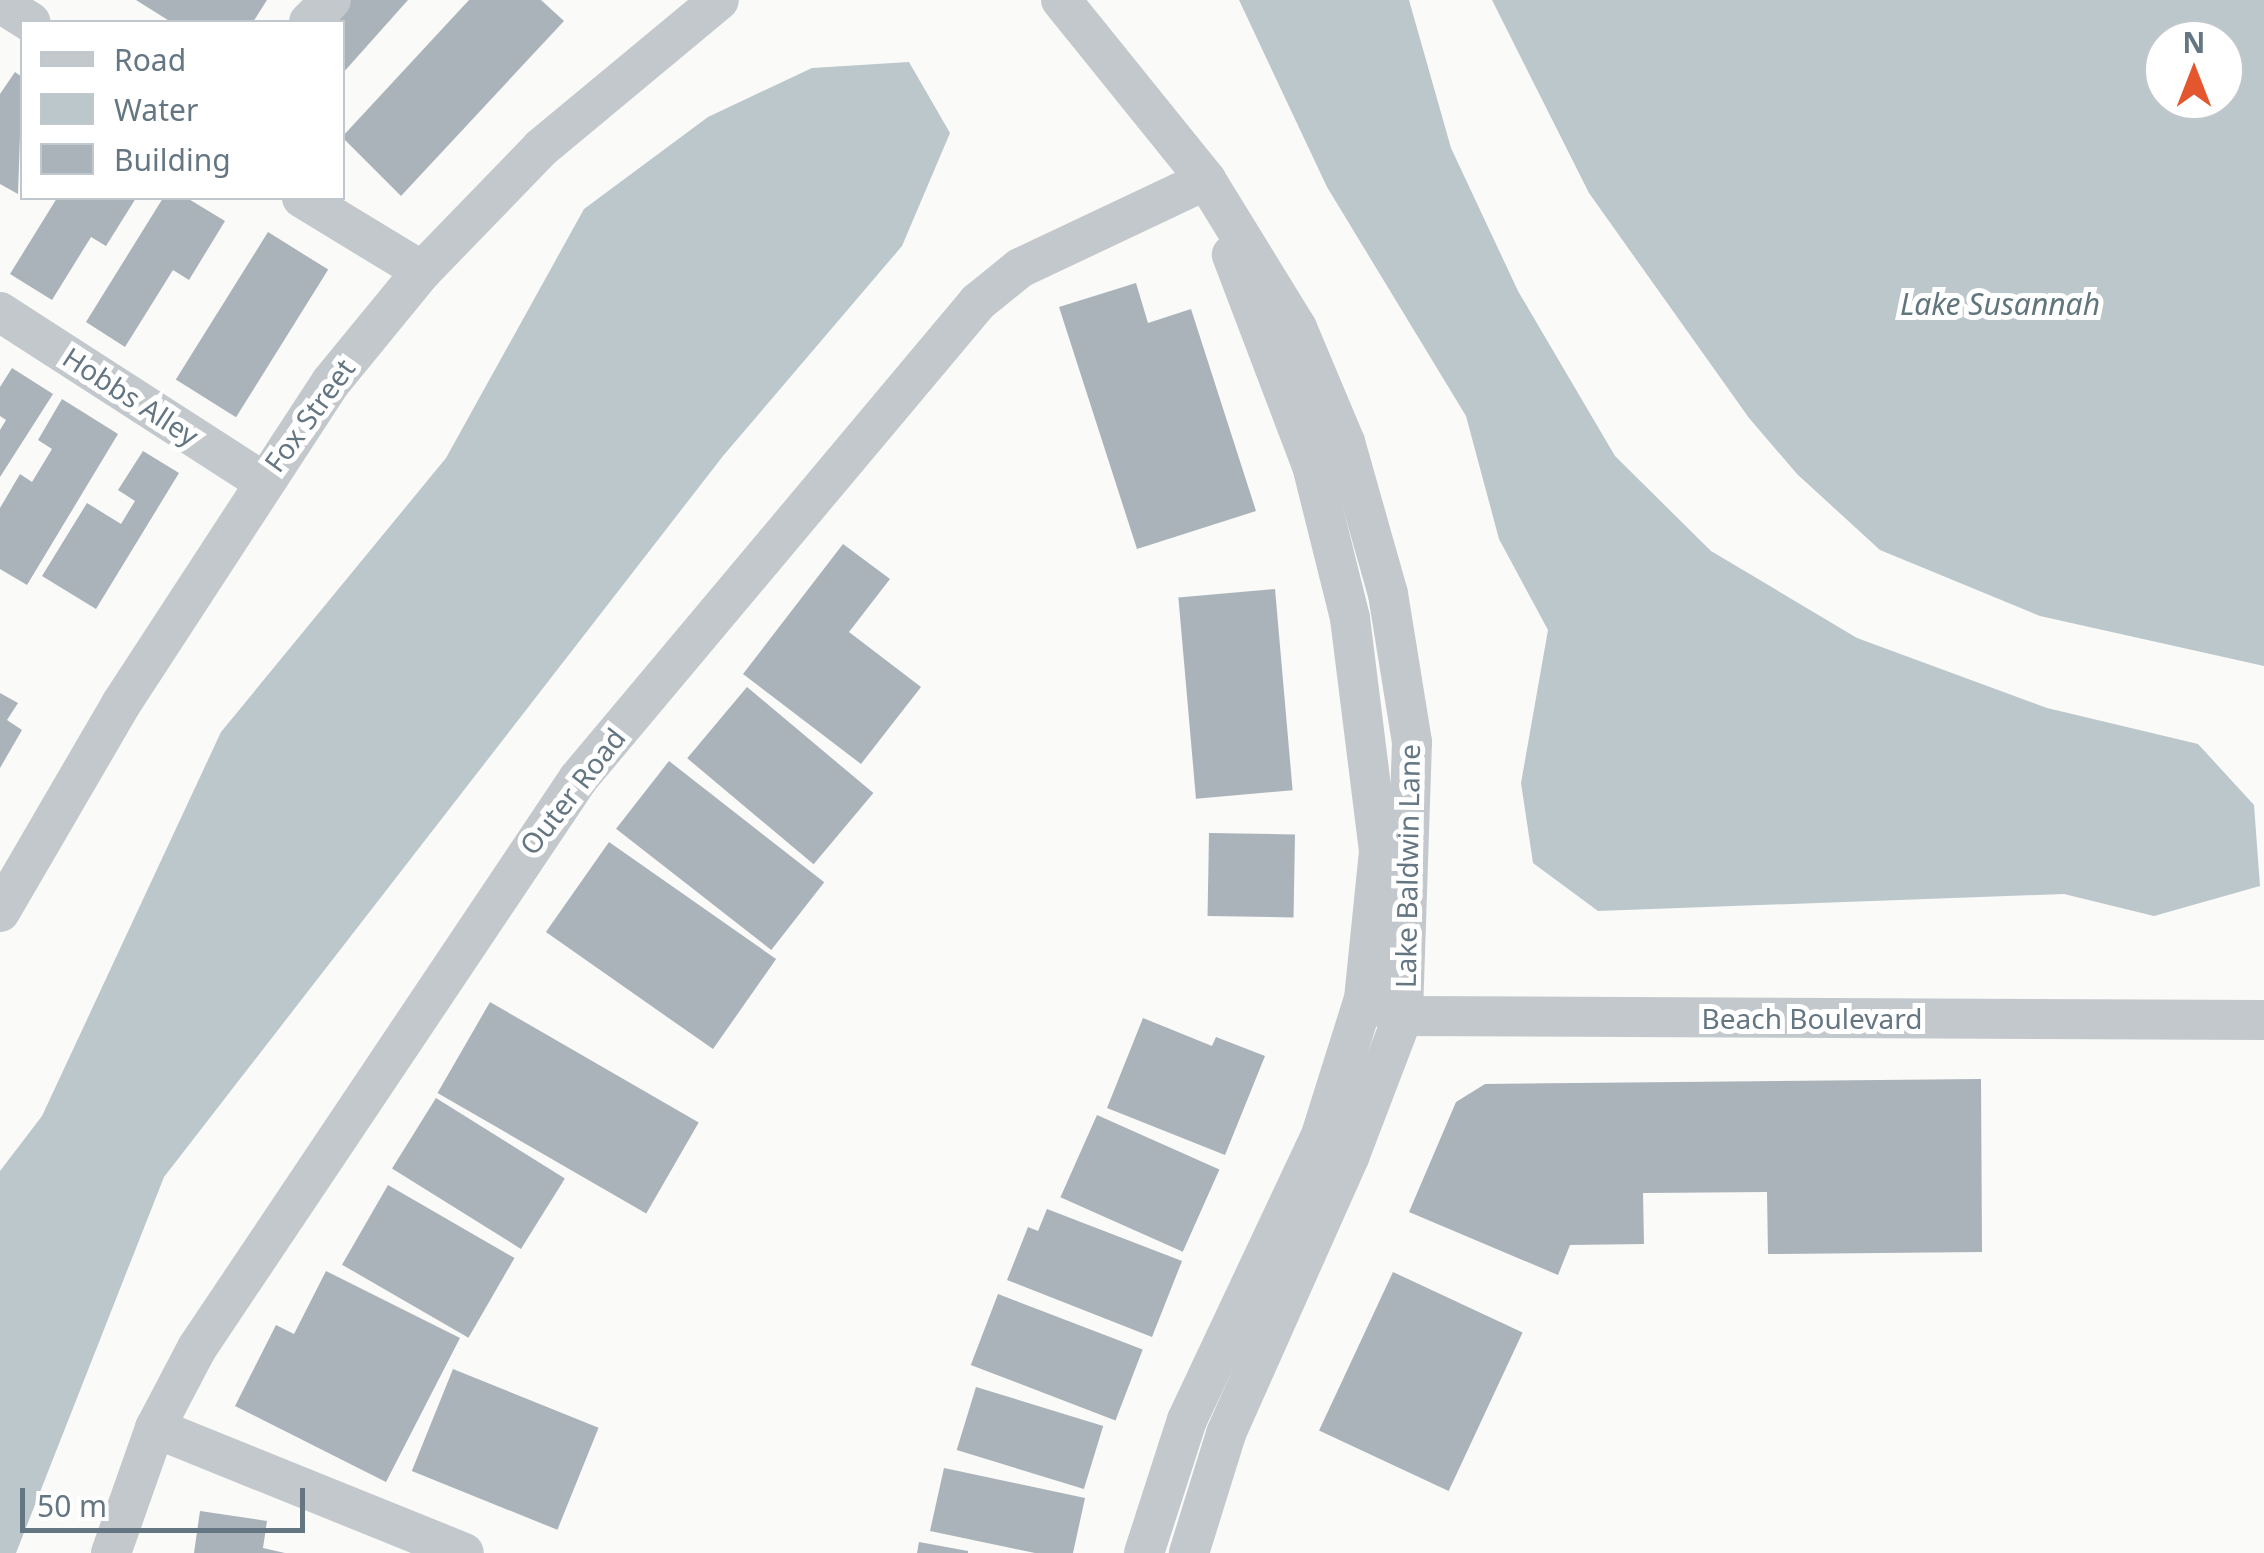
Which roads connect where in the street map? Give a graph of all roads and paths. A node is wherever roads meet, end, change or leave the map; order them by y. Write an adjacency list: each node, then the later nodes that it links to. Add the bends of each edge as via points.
1 (331, 0): 6 (street)
2 (719, 0): 9 (street, Fox Street, via 541,148)
3 (1061, 0): 7 (street, Lake Baldwin Lane)
4 (0, 3): 5 (street)
5 (27, 20)
6 (312, 20)
7 (1206, 180): 13 (street, Lake Baldwin Lane, via 1312,466 1350,618 1378,851); 14 (street, Lake Baldwin Lane, via 1298,328 1345,442 1388,594 1412,742); 16 (street, Outer Road, via 1020,268 978,302 578,779 197,1348)
8 (305, 200): 9 (street)
9 (422, 271): 11 (street, Fox Street)
10 (0, 312): 11 (street, Hobbs Alley)
11 (262, 481): 12 (street, Fox Street)
12 (0, 912)
13 (1364, 999): 14 (street, Beach Boulevard); 19 (street, Lake Baldwin Lane, via 1321,1136 1187,1420)
14 (1402, 1016): 15 (street, Beach Boulevard); 20 (street, Lake Baldwin Lane, via 1350,1155 1226,1434)
15 (2264, 1020)
16 (155, 1428): 17 (street, Outer Road); 18 (street)
17 (111, 1553)
18 (464, 1553)
19 (1144, 1553)
20 (1189, 1553)

